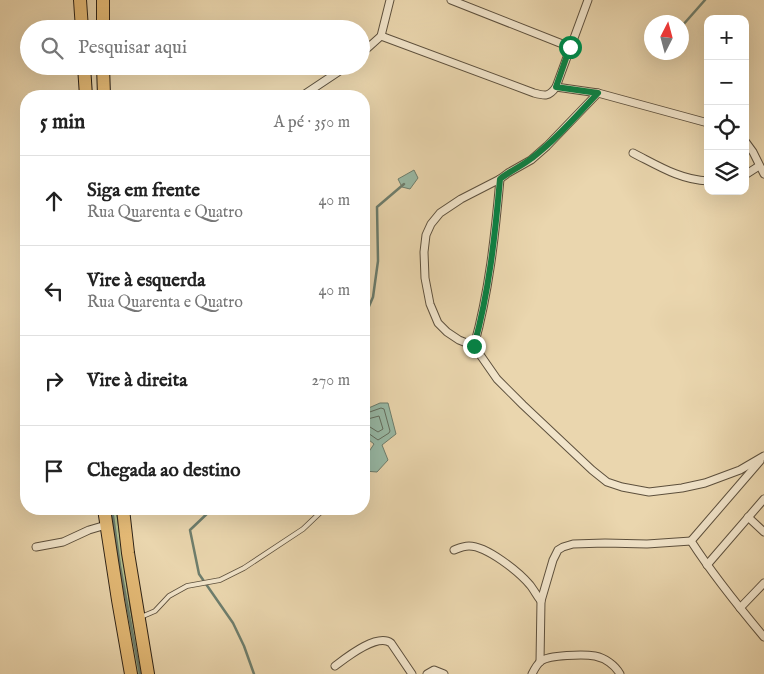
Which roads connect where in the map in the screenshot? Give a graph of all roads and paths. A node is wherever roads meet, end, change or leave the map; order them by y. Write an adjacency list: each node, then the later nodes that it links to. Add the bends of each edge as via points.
1 (80, 0): 7 (highway)
2 (89, 0): 8 (highway)
3 (103, 0): 9 (highway)
4 (390, 0): 10 (street)
5 (451, 0): 12 (street)
6 (588, 0): 12 (street)
7 (81, 20)
8 (89, 20)
9 (103, 20)
10 (381, 36): 11 (street); 21 (street, via 534,93 547,95)
11 (370, 46)
12 (570, 47): 21 (street)
13 (85, 75): 17 (highway)
14 (89, 75): 18 (highway)
15 (104, 75): 19 (highway)
16 (334, 75): 20 (street)
17 (87, 90)
18 (88, 90)
19 (104, 90)
20 (312, 90)
21 (554, 90): 22 (street)
22 (598, 93): 23 (street); 29 (street, via 547,146)
23 (704, 122)
24 (749, 146): 26 (street)
25 (633, 153): 30 (street, via 675,175)
26 (759, 166): 27 (street); 28 (street)
27 (749, 172)
28 (764, 174)
29 (500, 179): 31 (street, via 490,272); 31 (street, via 440,213 426,234 425,278 438,323 447,332)
30 (704, 180)
31 (474, 346): 32 (street, via 523,406 607,482 649,492 682,488 740,470)
32 (764, 456): 40 (street)
33 (764, 499): 37 (street)
34 (105, 515): 38 (highway)
35 (124, 515): 48 (highway)
36 (318, 515): 48 (lane, via 303,529 244,568 220,580 187,586 169,596 155,611)
37 (748, 517): 39 (street); 43 (street)
38 (106, 525): 41 (street, via 63,542); 45 (highway)
39 (764, 532)
40 (691, 541): 43 (street); 46 (street, via 573,544 563,547 553,560)
41 (36, 547)
42 (454, 550): 46 (street, via 470,546 498,558 529,584)
43 (706, 565): 47 (street)
44 (764, 583): 47 (street)
45 (118, 600): 52 (highway, via 117,627); 53 (highway)
46 (541, 601): 50 (street)
47 (740, 608): 49 (street)
48 (139, 618): 54 (highway)
49 (764, 637)
50 (540, 662): 58 (street); 59 (street, via 551,657 594,656 608,661)
51 (335, 666): 55 (street, via 353,652 386,640 392,643)
52 (125, 674)
53 (131, 674)
54 (148, 674)
55 (412, 674)
56 (427, 674): 57 (street, via 434,670)
57 (444, 674)
58 (532, 674)
59 (620, 674)

